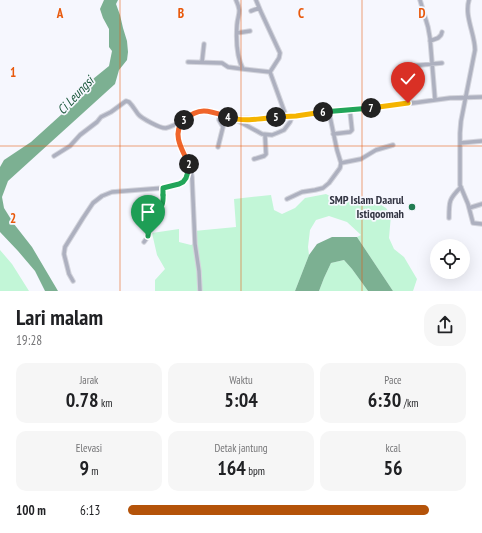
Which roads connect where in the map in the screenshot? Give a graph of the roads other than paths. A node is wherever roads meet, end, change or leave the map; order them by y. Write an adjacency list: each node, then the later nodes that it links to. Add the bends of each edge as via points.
1 (236, 0): 9 (street, via 240,10)
2 (256, 0): 5 (street)
3 (420, 0): 10 (street)
4 (469, 0): 19 (street, via 468,11 475,50)
5 (259, 8): 6 (street); 18 (street, via 280,54)
6 (251, 11)
7 (250, 31): 9 (street)
8 (442, 32): 10 (street, via 440,37)
9 (237, 33): 17 (street, via 237,47)
10 (430, 41): 15 (street)
11 (204, 44): 13 (street)
12 (188, 62): 13 (street)
13 (202, 62): 17 (street, via 222,63 228,67)
14 (442, 63): 15 (street)
15 (432, 64): 16 (street); 21 (street)
16 (410, 66)
17 (243, 69): 18 (street)
18 (270, 72): 25 (street)
19 (466, 98): 20 (street); 21 (street); 32 (street, via 460,126)
20 (482, 98)
21 (435, 99): 22 (street)
22 (350, 111): 23 (street); 29 (street, via 352,130)
23 (328, 112): 26 (street); 29 (street)
24 (220, 114): 27 (street); 28 (street, via 208,110 198,111); 34 (street, via 219,120 223,128)
25 (286, 116): 26 (street); 27 (street, via 260,119)
26 (292, 116): 30 (street, via 281,132)
27 (233, 118): 30 (street)
28 (180, 123): 35 (street, via 160,127 141,117 126,101 101,117 70,146); 38 (street, via 178,136)
29 (333, 134): 37 (street)
30 (265, 135): 36 (street, via 266,154)
31 (482, 141): 32 (street)
32 (460, 143): 39 (street)
33 (392, 145): 37 (street, via 376,150 361,159)
34 (218, 147)
35 (54, 156)
36 (254, 159)
37 (341, 163): 41 (street, via 335,175 323,188 302,192)
38 (190, 165): 40 (street, via 183,182); 48 (street)
39 (461, 187): 43 (street); 44 (street, via 449,202)
40 (163, 188): 46 (street, via 163,204 150,217 149,235); 47 (street, via 112,192 93,203 65,247 64,254)
41 (287, 199)
42 (482, 204): 43 (street)
43 (469, 208): 45 (street, via 473,223)
44 (449, 218)
45 (482, 224)
46 (144, 242)
47 (73, 282)
48 (200, 291)

